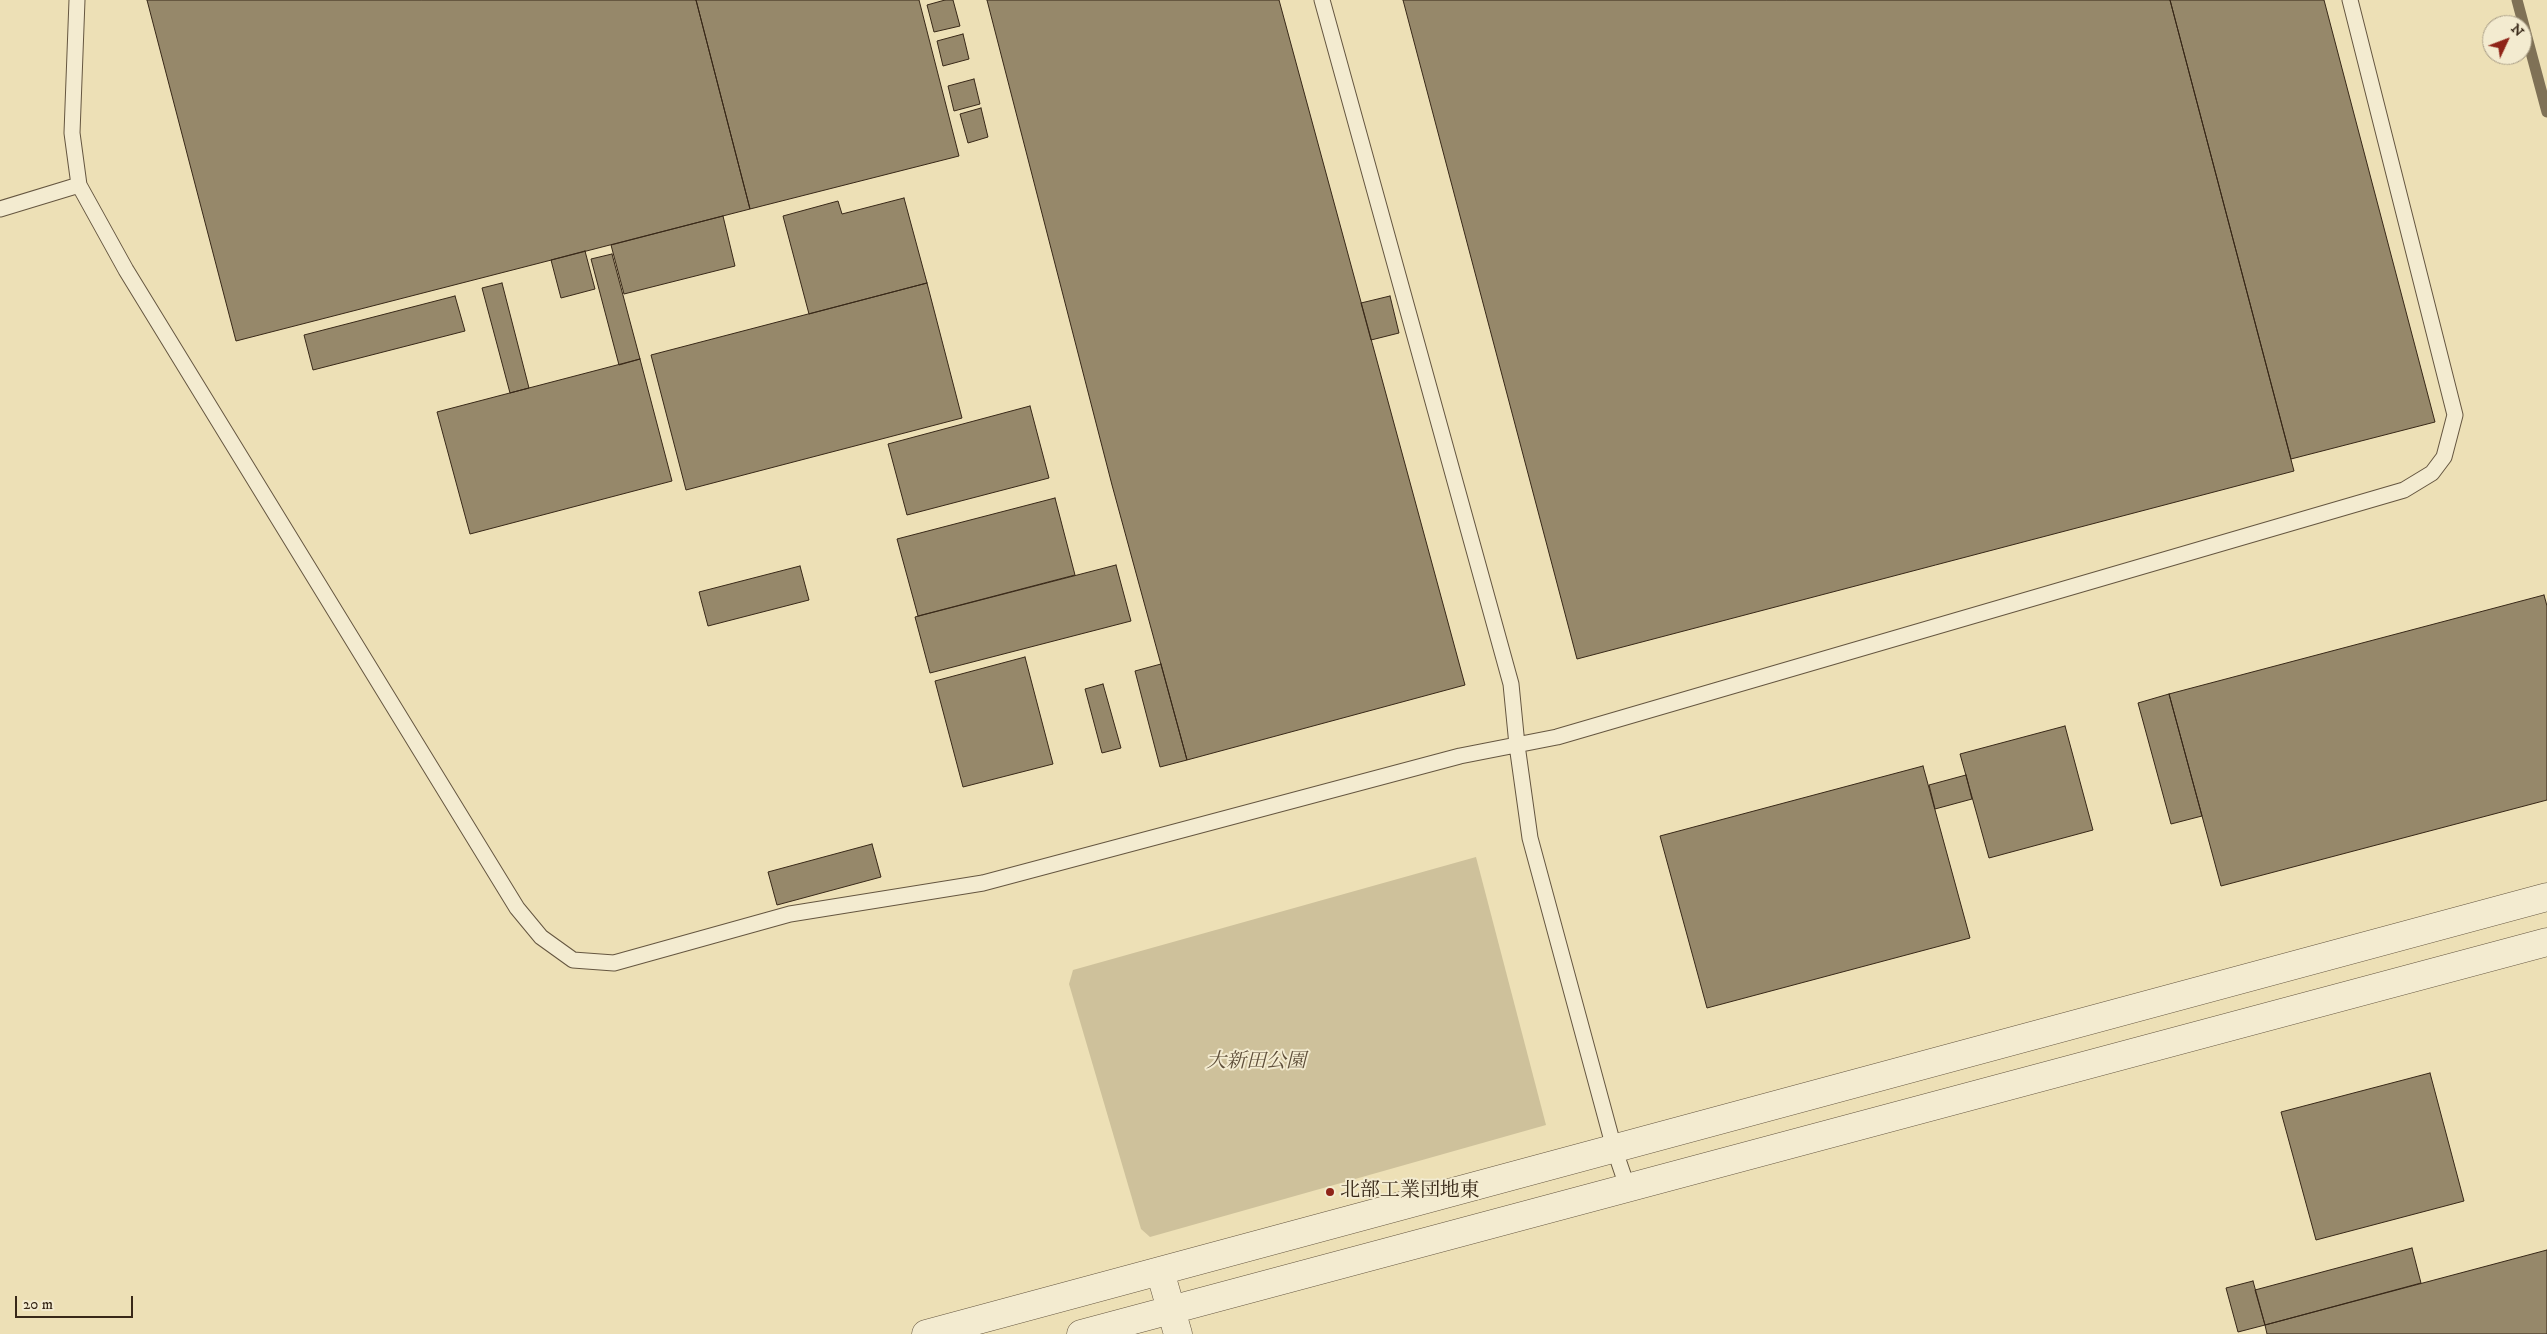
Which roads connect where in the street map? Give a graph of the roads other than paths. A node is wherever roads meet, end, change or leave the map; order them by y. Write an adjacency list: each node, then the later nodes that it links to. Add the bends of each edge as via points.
1 (77, 0): 4 (lane, via 72,133)
2 (1322, 0): 6 (lane, via 1512,684)
3 (2350, 0): 6 (lane, via 2455,415 2444,457 2432,473 2404,490 1566,734)
4 (79, 186): 5 (lane); 6 (lane, via 132,278 518,908 542,937 574,960 614,963 790,914 983,883 1460,756)
5 (0, 209)
6 (1517, 745): 9 (lane, via 1530,838)
7 (2547, 897): 9 (street)
8 (2547, 942): 10 (street)
9 (1614, 1148): 10 (lane); 11 (street)
10 (1628, 1189): 12 (street)
11 (1160, 1271): 12 (street); 13 (street)
12 (1174, 1322): 14 (street)
13 (926, 1334)
14 (1080, 1334)

